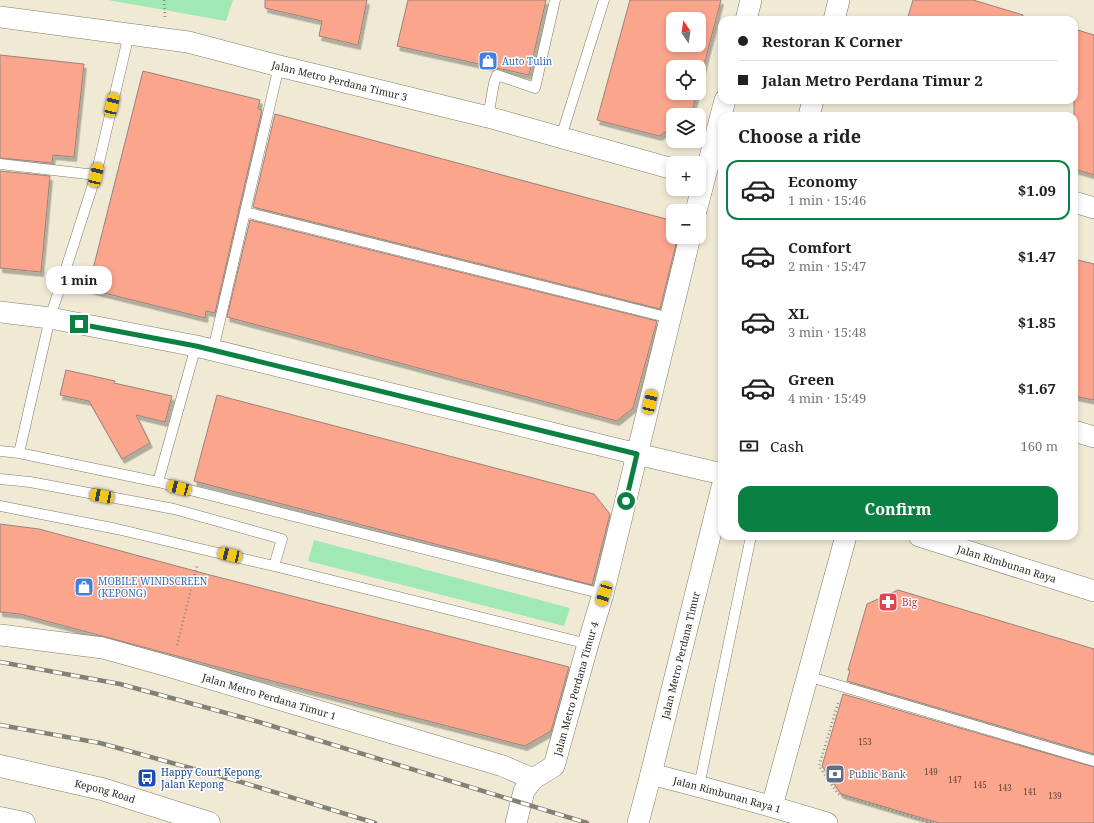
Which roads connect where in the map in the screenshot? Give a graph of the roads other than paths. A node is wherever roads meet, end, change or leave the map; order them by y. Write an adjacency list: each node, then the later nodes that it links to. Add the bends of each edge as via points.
1 (555, 0): 10 (lane, via 535,88 497,75)
2 (604, 0): 12 (lane)
3 (751, 0): 5 (street)
4 (839, 0): 6 (street)
5 (747, 16)
6 (835, 16)
7 (0, 17): 8 (street, Jalan Metro Perdana Timur 3)
8 (129, 34): 9 (street, Jalan Metro Perdana Timur 3, via 188,42); 15 (lane)
9 (279, 66): 10 (street, Jalan Metro Perdana Timur 3); 20 (lane)
10 (488, 117): 12 (street, Jalan Metro Perdana Timur 3)
11 (718, 133): 16 (street)
12 (561, 137): 14 (street, Jalan Metro Perdana Timur 3)
13 (0, 164): 15 (lane)
14 (666, 167)
15 (96, 175): 23 (lane)
16 (708, 179): 18 (street)
17 (1078, 203): 19 (street)
18 (699, 204)
19 (1094, 208)
20 (245, 212): 24 (lane); 25 (lane)
21 (688, 244): 24 (street, Jalan Metro Perdana Timur 4)
22 (0, 312): 23 (street)
23 (50, 318): 25 (street); 29 (lane)
24 (670, 318): 30 (street, Jalan Metro Perdana Timur 4)
25 (205, 348): 30 (street); 33 (lane)
26 (1078, 432): 27 (street)
27 (1094, 437)
28 (0, 451): 29 (lane)
29 (19, 453): 33 (lane)
30 (637, 454): 31 (street); 41 (street, Jalan Metro Perdana Timur 4)
31 (718, 473)
32 (0, 479): 39 (lane, via 30,482 174,509 282,539)
33 (158, 482): 41 (lane)
34 (718, 503): 47 (street, Jalan Metro Perdana Timur)
35 (0, 506): 39 (lane, via 109,527)
36 (750, 540): 49 (lane)
37 (845, 540): 44 (street)
38 (932, 540): 40 (street, Jalan Rimbunan Raya)
39 (274, 566): 43 (lane)
40 (1094, 591)
41 (604, 594): 43 (street, Jalan Metro Perdana Timur 4)
42 (0, 635): 48 (street, Jalan Metro Perdana Timur 1, via 103,648 504,766)
43 (588, 644): 48 (street, Jalan Metro Perdana Timur 4, via 554,766)
44 (807, 676): 45 (lane); 51 (street)
45 (1094, 760)
46 (0, 766): 50 (main road, Kepong Road)
47 (652, 774): 49 (street, Jalan Rimbunan Raya 1); 57 (street, Jalan Metro Perdana Timur)
48 (534, 779): 56 (street, Jalan Metro Perdana Timur 4, via 524,791)
49 (699, 786): 51 (street, Jalan Rimbunan Raya 1)
50 (102, 789): 54 (main road); 55 (main road, Kepong Road)
51 (772, 806): 58 (street, Jalan Rimbunan Raya 1)
52 (0, 818): 53 (main road)
53 (24, 823)
54 (168, 823)
55 (209, 823)
56 (516, 823)
57 (638, 823)
58 (827, 823)

